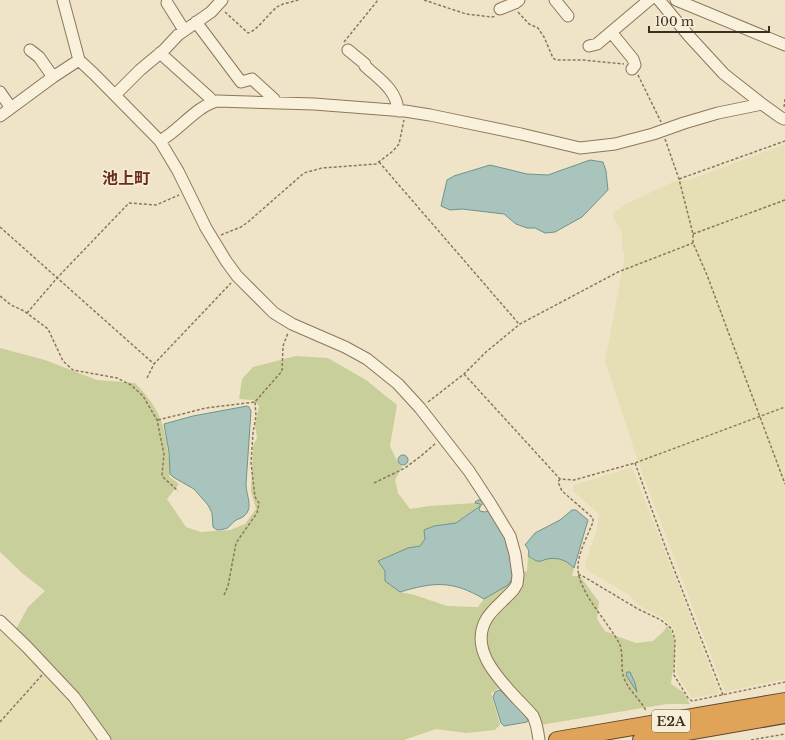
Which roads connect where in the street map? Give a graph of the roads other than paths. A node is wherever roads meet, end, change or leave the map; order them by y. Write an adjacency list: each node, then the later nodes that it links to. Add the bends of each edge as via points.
1 (63, 0): 19 (street)
2 (555, 0): 10 (street)
3 (648, 0): 13 (street)
4 (659, 0): 26 (street, via 724,74)
5 (676, 0): 14 (street)
6 (219, 2): 11 (street, via 211,12)
7 (167, 3): 12 (street)
8 (518, 5): 9 (street)
9 (499, 12)
10 (568, 16)
11 (196, 22): 12 (street); 25 (street, via 241,82 252,80)
12 (184, 30): 18 (street)
13 (611, 32): 15 (street, via 597,44); 20 (street, via 634,59 635,65)
14 (785, 45)
15 (589, 46)
16 (30, 50): 21 (street, via 39,57)
17 (348, 50): 28 (street, via 390,89)
18 (160, 53): 23 (street); 24 (street)
19 (79, 60): 21 (street); 23 (street)
20 (632, 69)
21 (53, 77): 27 (street)
22 (0, 92): 27 (street)
23 (115, 95): 31 (street)
24 (212, 102): 25 (street); 31 (street)
25 (275, 102): 28 (street)
26 (762, 104): 28 (street, via 712,115 615,144 580,148); 30 (street)
27 (11, 108): 29 (street)
28 (402, 111)
29 (0, 116)
30 (784, 119)
31 (160, 141): 35 (street, via 212,238 237,276 274,313 367,359 398,384 443,437 486,497 510,536 518,575 517,584 510,594 487,618 482,630 482,648 498,678 532,716)
32 (0, 621): 36 (street, via 74,697)
33 (785, 701): 37 (highway, E2A)
34 (785, 714): 38 (highway, E2A)
35 (538, 735)
36 (105, 740)
37 (557, 740)
38 (641, 740)

